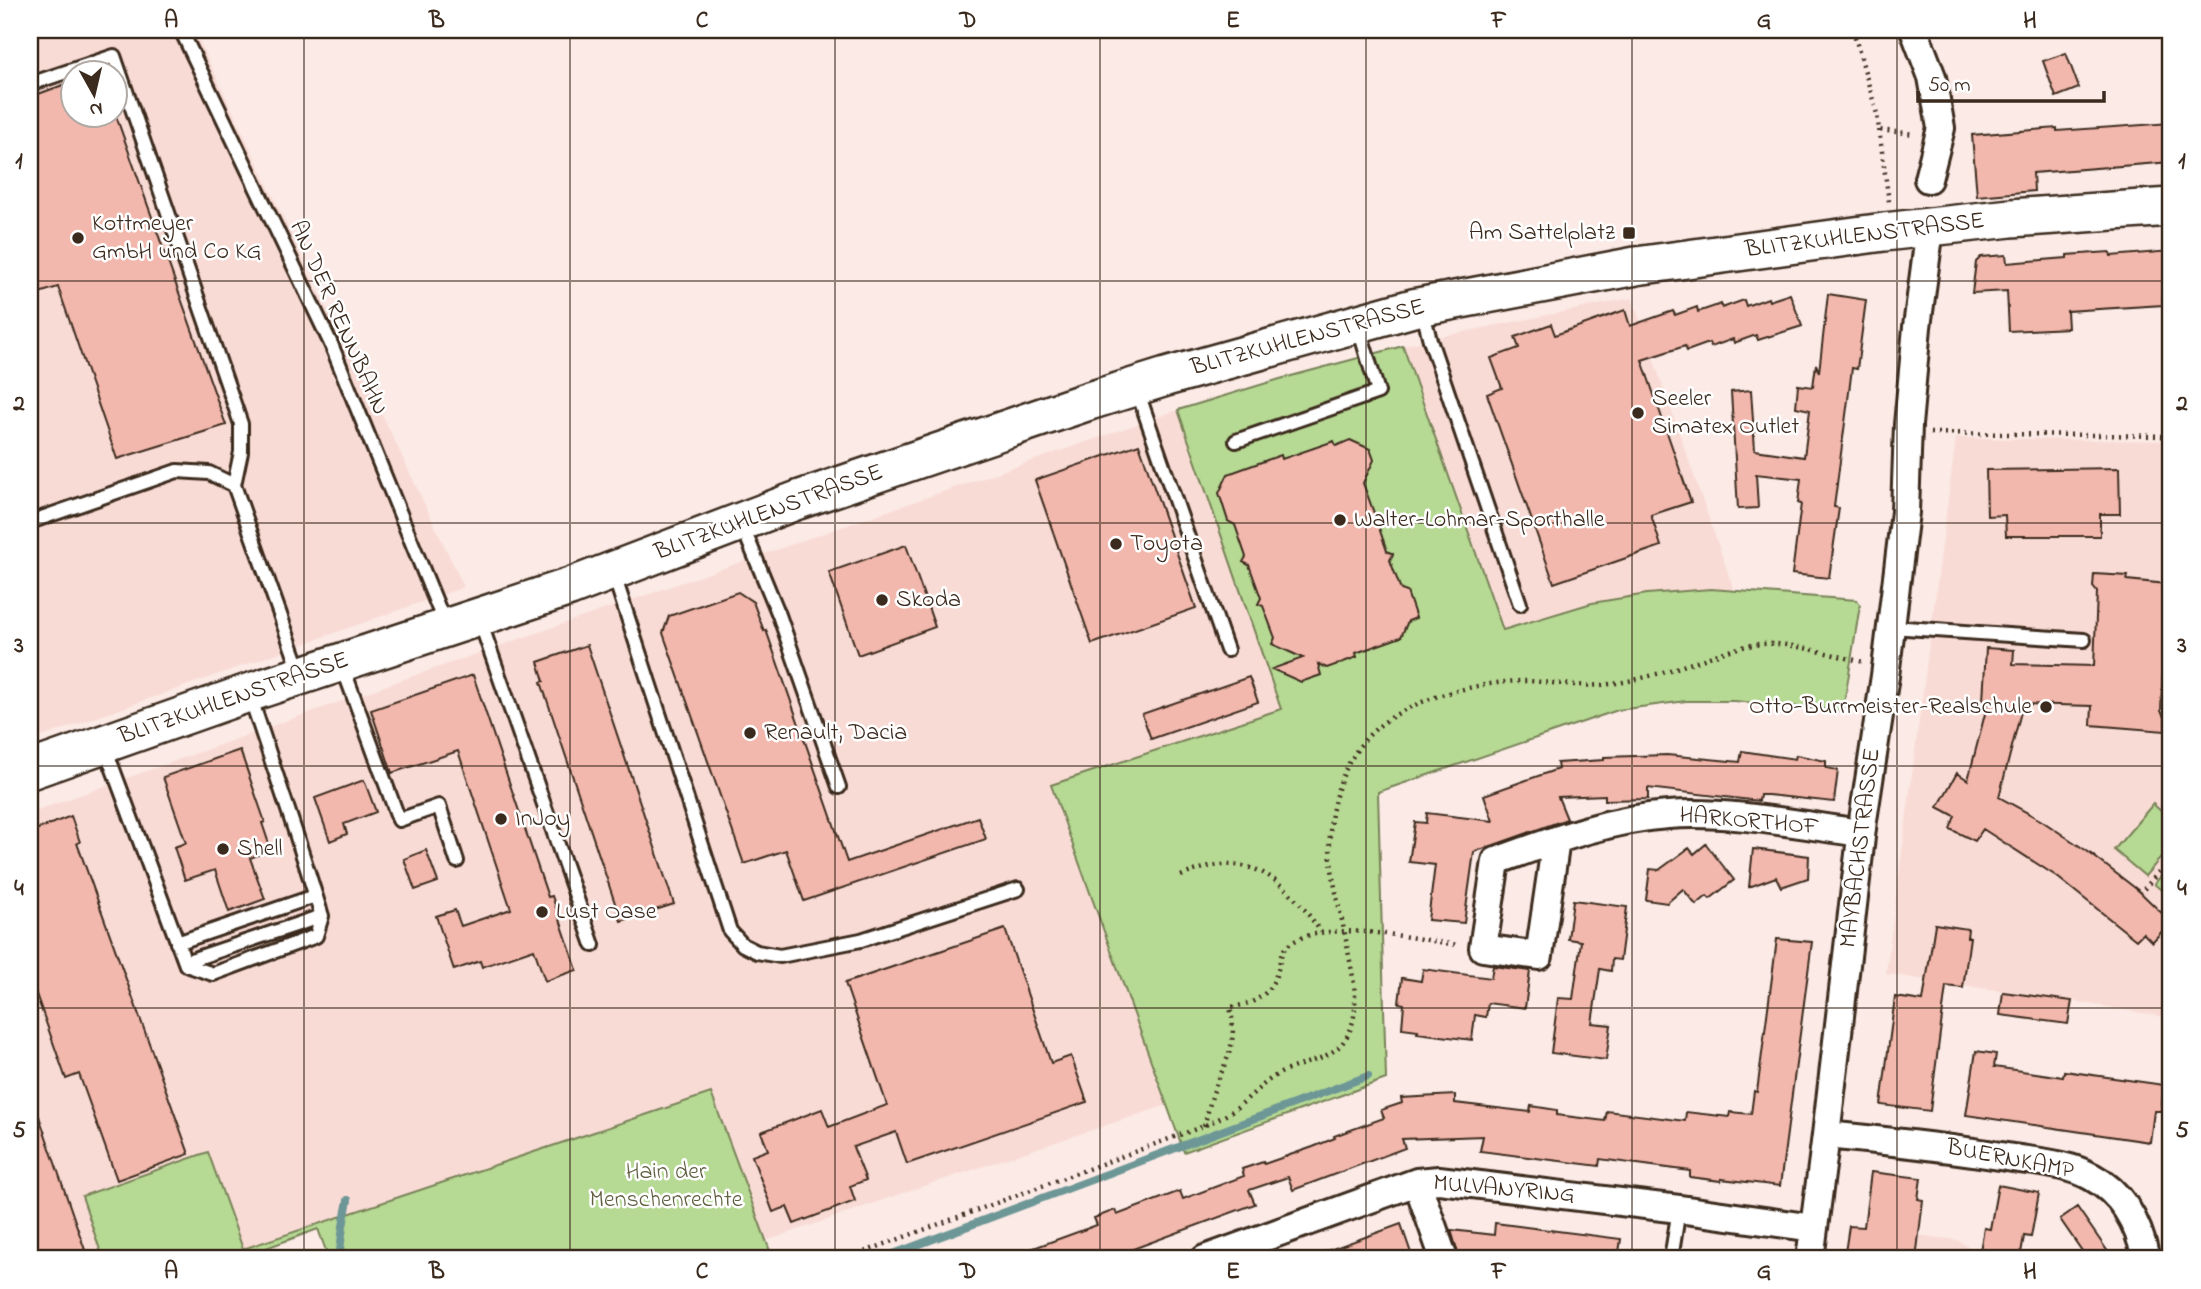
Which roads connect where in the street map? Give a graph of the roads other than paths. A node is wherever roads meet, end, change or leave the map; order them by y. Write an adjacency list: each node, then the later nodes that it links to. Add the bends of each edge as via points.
1 (181, 30): 16 (lane, AN DER RENNBAHN)
2 (1914, 30): 4 (street, via 1932,77 1941,128)
3 (30, 84): 11 (lane, via 114,56 241,424)
4 (1928, 179)
5 (2171, 207): 6 (main road, BLITZKUHLENSTRASSE)
6 (1930, 228): 7 (main road, BLITZKUHLENSTRASSE, via 1636,266); 17 (street, MAYBACHSTRASSE)
7 (1422, 307): 8 (main road, BLITZKUHLENSTRASSE); 15 (lane)
8 (1358, 323): 9 (main road, BLITZKUHLENSTRASSE); 10 (lane, via 1378,392)
9 (1136, 386): 12 (main road, BLITZKUHLENSTRASSE); 19 (lane)
10 (1236, 441)
11 (234, 485): 13 (lane, via 209,473 177,471); 21 (lane)
12 (741, 521): 14 (main road, BLITZKUHLENSTRASSE); 25 (lane)
13 (30, 522)
14 (613, 571): 16 (main road, BLITZKUHLENSTRASSE); 29 (lane, via 730,931 743,945 780,956 861,940)
15 (1520, 604)
16 (463, 623): 20 (main road, BLITZKUHLENSTRASSE); 33 (lane)
17 (1891, 627): 18 (lane); 26 (street, MAYBACHSTRASSE)
18 (2084, 640)
19 (1227, 650)
20 (341, 662): 21 (main road, BLITZKUHLENSTRASSE); 28 (lane, via 399,820 439,806)
21 (301, 675): 22 (main road, BLITZKUHLENSTRASSE)
22 (248, 693): 23 (main road, BLITZKUHLENSTRASSE); 30 (lane)
23 (104, 744): 24 (main road, BLITZKUHLENSTRASSE); 32 (lane)
24 (30, 770)
25 (839, 787)
26 (1861, 833): 27 (street, HARKORTHOF, via 1736,817 1670,815 1633,819); 35 (street, MAYBACHSTRASSE)
27 (1556, 840): 27 (street, HARKORTHOF, via 1496,861 1483,948 1539,956)
28 (457, 861)
29 (1018, 889)
30 (315, 896): 31 (lane); 32 (lane)
31 (322, 916): 34 (lane); 34 (lane, via 316,936 212,974)
32 (177, 943): 34 (lane)
33 (593, 945)
34 (184, 962)
35 (1826, 1135): 38 (street, MAYBACHSTRASSE); 43 (street, BUERNKAMP, via 1981,1153 2092,1176 2117,1195 2136,1223)
36 (1417, 1182): 37 (street, MULVANYRING, via 1439,1180); 39 (street, MULVANYRING); 40 (street)
37 (1679, 1209): 38 (street, MULVANYRING); 41 (lane)
38 (1814, 1228): 42 (street, MAYBACHSTRASSE)
39 (1205, 1259)
40 (1444, 1259)
41 (1671, 1259)
42 (1810, 1259)
43 (2146, 1259)

